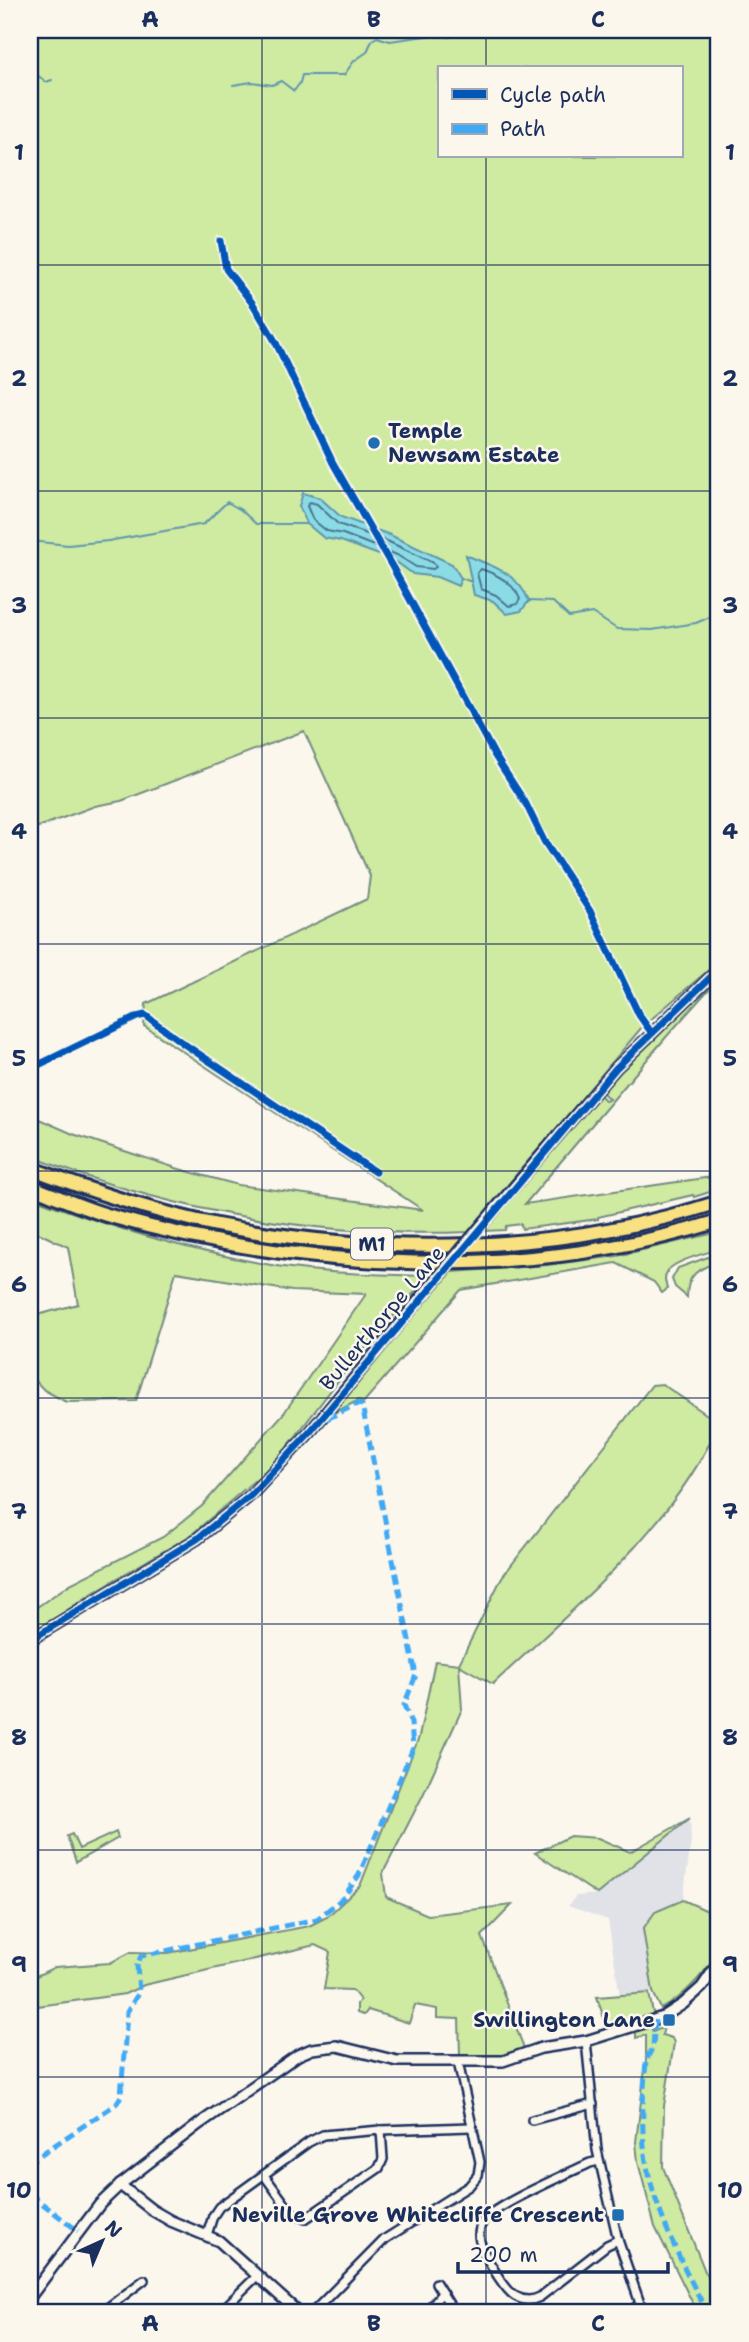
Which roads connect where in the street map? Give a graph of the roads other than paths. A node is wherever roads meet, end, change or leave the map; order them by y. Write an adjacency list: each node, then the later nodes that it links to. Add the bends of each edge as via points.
1 (719, 969): 6 (street, Bullerthorpe Lane, bridge, via 617,1068 310,1432 251,1495 197,1539)
2 (30, 1168): 4 (highway, M1, via 144,1207 216,1224 362,1244 522,1242 611,1228)
3 (30, 1186): 5 (highway, M1, via 107,1215 203,1239 344,1259 424,1263 533,1258 683,1232)
4 (719, 1202)
5 (719, 1221)
6 (30, 1640)
7 (719, 1962): 8 (street, via 702,1987 663,2017)
8 (586, 2041): 9 (street, via 541,2048 503,2061); 10 (street)
9 (458, 2062): 12 (street); 16 (street, via 397,2062 347,2048 312,2049 263,2078)
10 (593, 2104): 11 (street); 14 (street)
11 (532, 2120)
12 (471, 2127): 13 (street); 31 (street, via 480,2162 475,2181 385,2239)
13 (381, 2130): 15 (street, via 323,2135); 15 (street, via 383,2159 379,2168 305,2219 291,2212)
14 (599, 2161): 18 (street); 18 (street, via 497,2210 482,2222 479,2237 505,2287 528,2301)
15 (264, 2175): 17 (street, via 219,2207)
16 (120, 2185): 17 (street, via 171,2221); 23 (street, via 92,2213)
17 (207, 2235): 19 (street)
18 (618, 2240): 26 (street)
19 (258, 2275): 29 (street); 30 (street)
20 (144, 2280): 24 (street)
21 (436, 2283): 22 (street)
22 (442, 2293): 25 (street); 32 (street)
23 (30, 2297)
24 (112, 2304): 27 (street); 28 (street)
25 (449, 2304)
26 (640, 2304): 33 (street); 34 (street)
27 (102, 2312)
28 (119, 2312)
29 (220, 2312)
30 (298, 2312)
31 (313, 2312)
32 (426, 2312)
33 (629, 2312)
34 (643, 2312)

